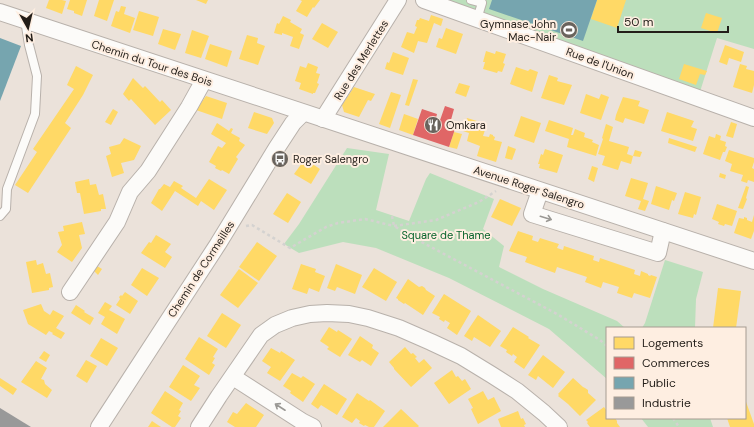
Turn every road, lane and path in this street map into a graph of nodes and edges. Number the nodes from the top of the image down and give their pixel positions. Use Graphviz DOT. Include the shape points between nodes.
graph roads {
  1 [pos="424,0"];
  2 [pos="471,0"];
  3 [pos="394,2"];
  4 [pos="0,12"];
  5 [pos="477,19"];
  6 [pos="25,20"];
  7 [pos="204,80"];
  8 [pos="303,113"];
  9 [pos="754,118"];
  10 [pos="323,119"];
  11 [pos="497,190"];
  12 [pos="540,191"];
  13 [pos="0,216"];
  14 [pos="392,216"];
  15 [pos="245,226"];
  16 [pos="394,226"];
  17 [pos="664,231"];
  18 [pos="754,261"];
  19 [pos="70,292"];
  20 [pos="606,345"];
  21 [pos="233,377"];
  22 [pos="99,427"];
  23 [pos="199,427"];
  24 [pos="313,427"];
  25 [pos="559,427"];
  1 -- 5 [label="street, Rue de l'Union"];
  2 -- 5 [label="lane" via="482,3"];
  3 -- 10 [label="street, Rue des Merlettes"];
  4 -- 6 [label="street, Chemin du Tour des Bois"];
  5 -- 9 [label="street, Rue de l'Union"];
  6 -- 7 [label="street, Chemin du Tour des Bois"];
  6 -- 13 [label="lane" via="37,76 35,114 7,189 6,209"];
  7 -- 8 [label="street, Chemin du Tour des Bois"];
  7 -- 19 [label="street" via="148,171 130,192 117,222"];
  8 -- 10 [label="street, Avenue Roger Salengro"];
  8 -- 22 [label="street, Chemin de Cormeilles" via="276,149 218,244"];
  10 -- 12 [label="street, Avenue Roger Salengro"];
  11 -- 16 [label="path" via="479,202 436,220"];
  12 -- 17 [label="street, Avenue Roger Salengro"];
  12 -- 17 [label="street, one-way" via="532,214 658,253"];
  14 -- 16 [label="path"];
  15 -- 16 [label="path" via="252,225 290,248 338,223 365,219"];
  16 -- 20 [label="path" via="557,314"];
  17 -- 18 [label="street, Avenue Roger Salengro"];
  21 -- 23 [label="street"];
  24 -- 21 [label="street, one-way"];
  21 -- 25 [label="street" via="261,335 275,325 310,314 349,314 399,328 461,356 517,391"];
}
